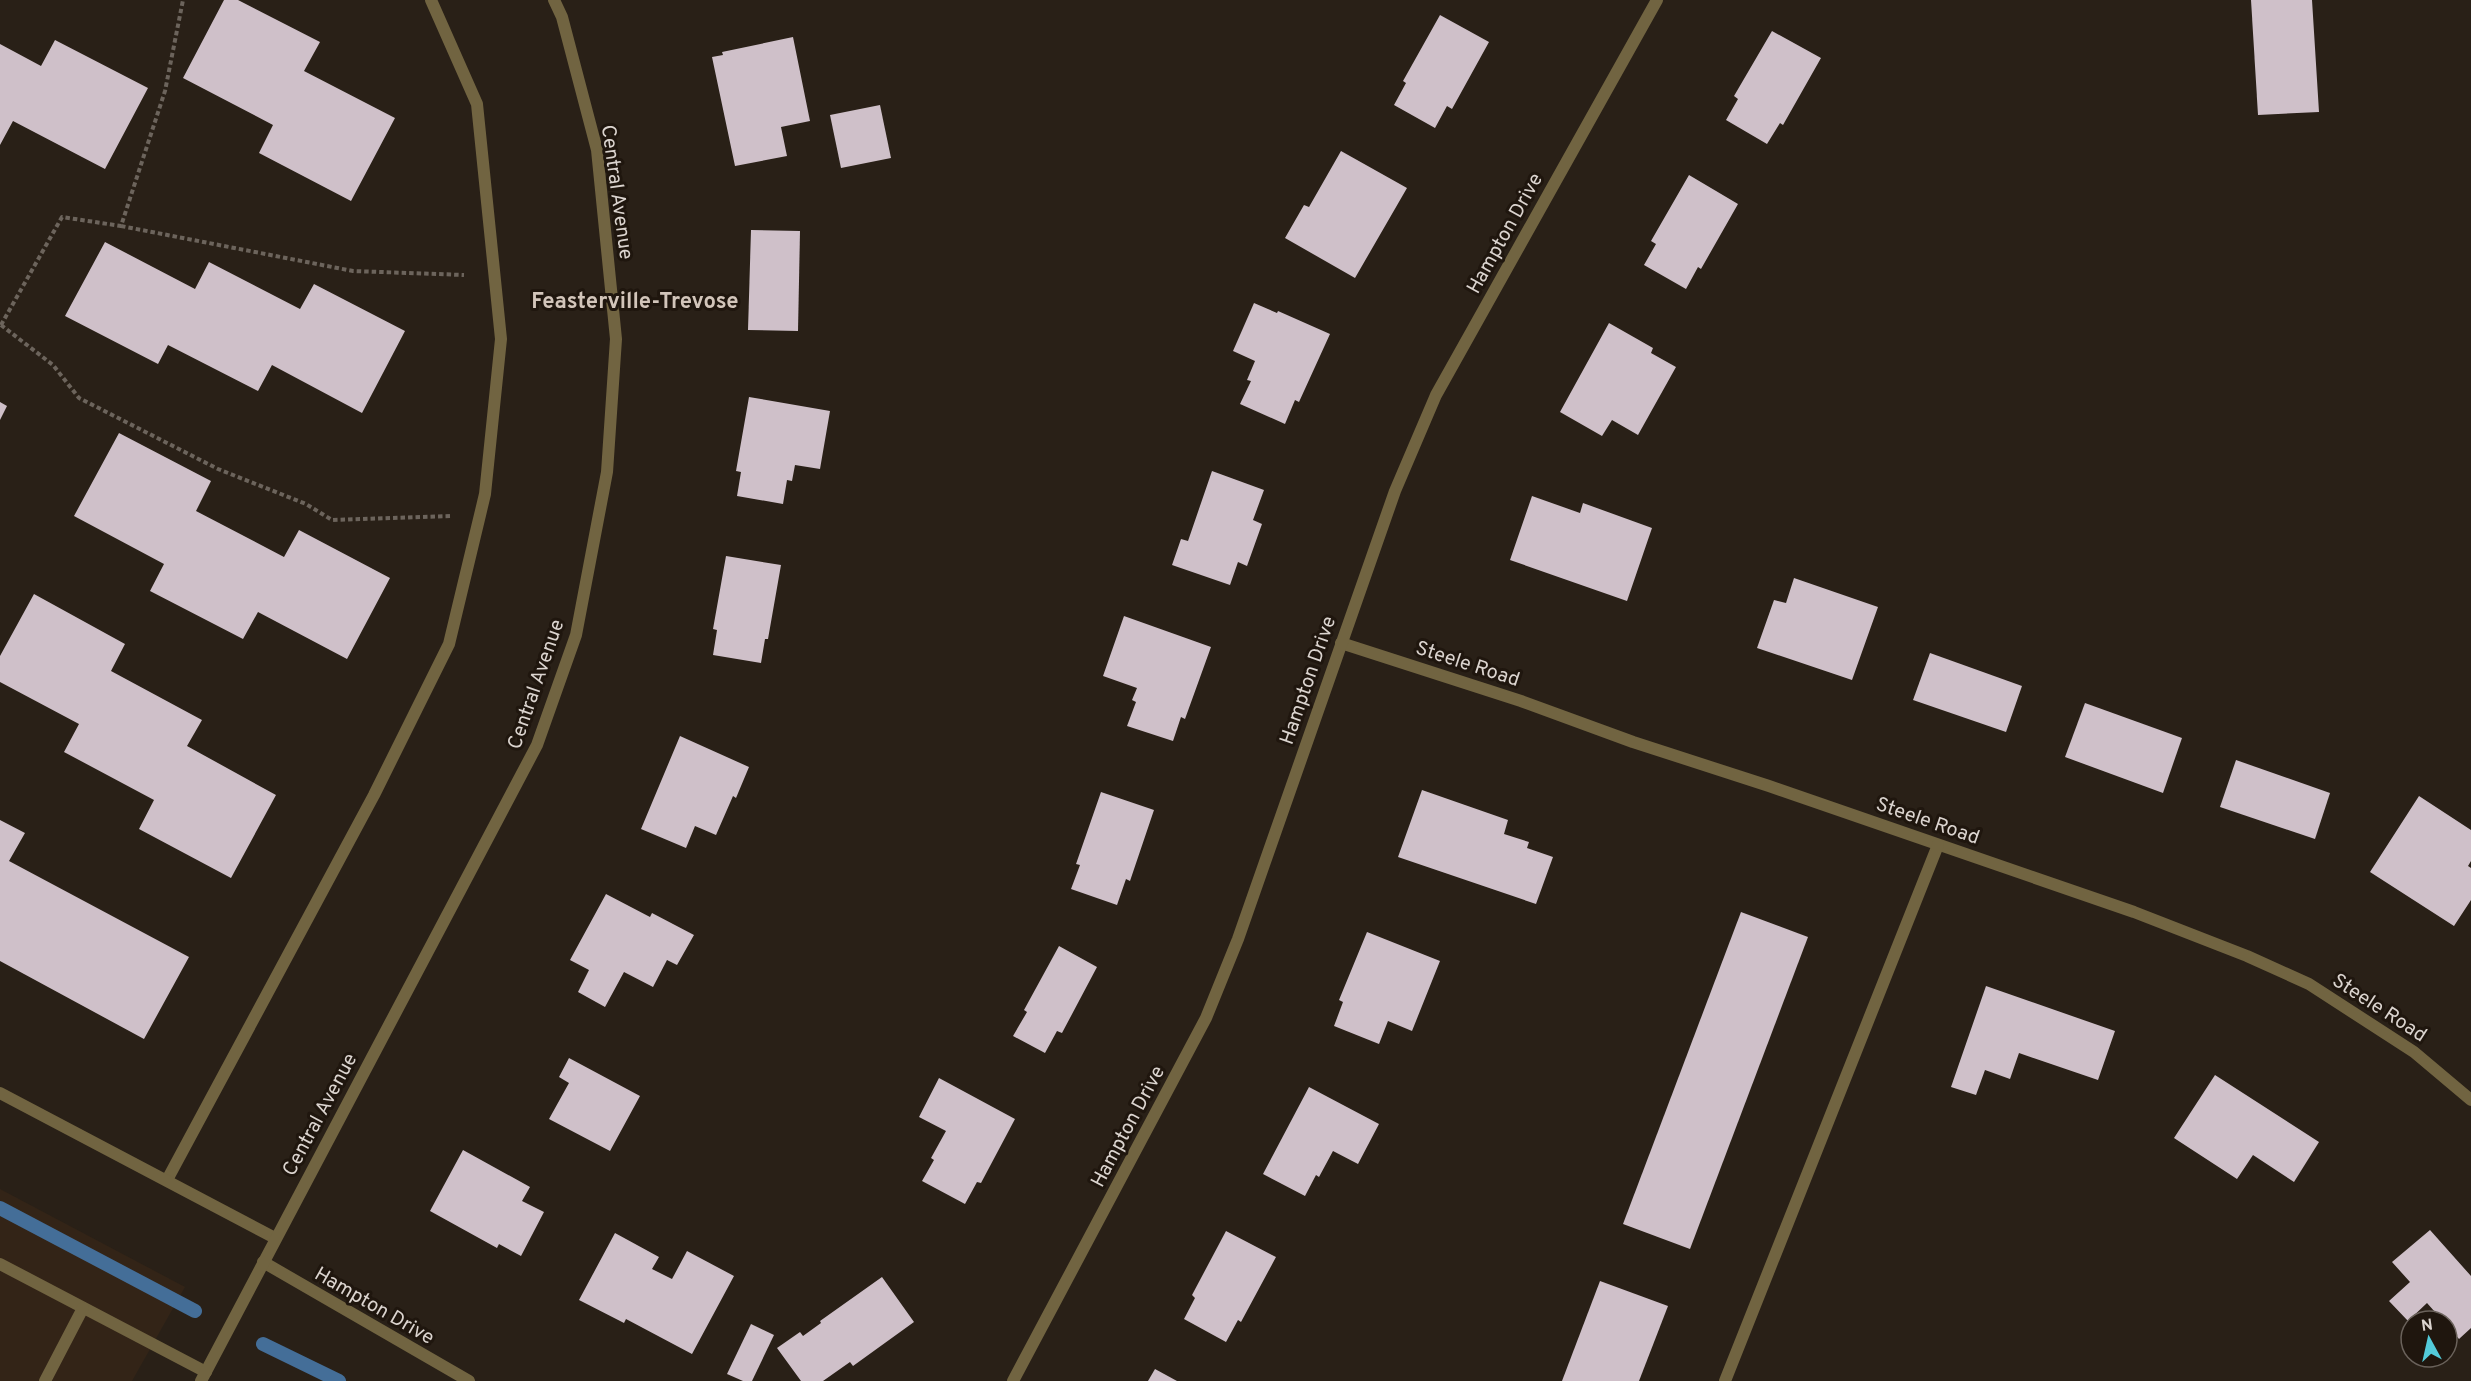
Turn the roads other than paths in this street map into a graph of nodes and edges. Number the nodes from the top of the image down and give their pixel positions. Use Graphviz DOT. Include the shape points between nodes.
graph roads {
  1 [pos="431,0"];
  2 [pos="554,0"];
  3 [pos="1657,0"];
  4 [pos="1341,643"];
  5 [pos="1938,845"];
  6 [pos="0,1093"];
  7 [pos="2471,1100"];
  8 [pos="167,1180"];
  9 [pos="275,1238"];
  10 [pos="262,1262"];
  11 [pos="0,1264"];
  12 [pos="83,1308"];
  13 [pos="203,1376"];
  14 [pos="45,1381"];
  15 [pos="469,1381"];
  16 [pos="1013,1381"];
  17 [pos="1725,1381"];
  1 -- 8 [label="street" via="477,104 501,339 485,494 449,644 374,795"];
  2 -- 9 [label="street, Central Avenue" via="562,17 597,150 616,339 608,472 576,635 537,745"];
  3 -- 4 [label="street, Hampton Drive" via="1436,395 1395,491"];
  4 -- 5 [label="street, Steele Road"];
  4 -- 16 [label="street, Hampton Drive" via="1238,939 1206,1018"];
  5 -- 7 [label="street, Steele Road" via="2134,912 2309,984 2414,1052"];
  5 -- 17 [label="street"];
  6 -- 8 [label="street"];
  8 -- 9 [label="street"];
  9 -- 10 [label="street, Central Avenue"];
  10 -- 13 [label="street, Central Avenue"];
  10 -- 15 [label="street, Hampton Drive"];
  11 -- 12 [label="street"];
  12 -- 13 [label="street"];
  12 -- 14 [label="street"];
}
